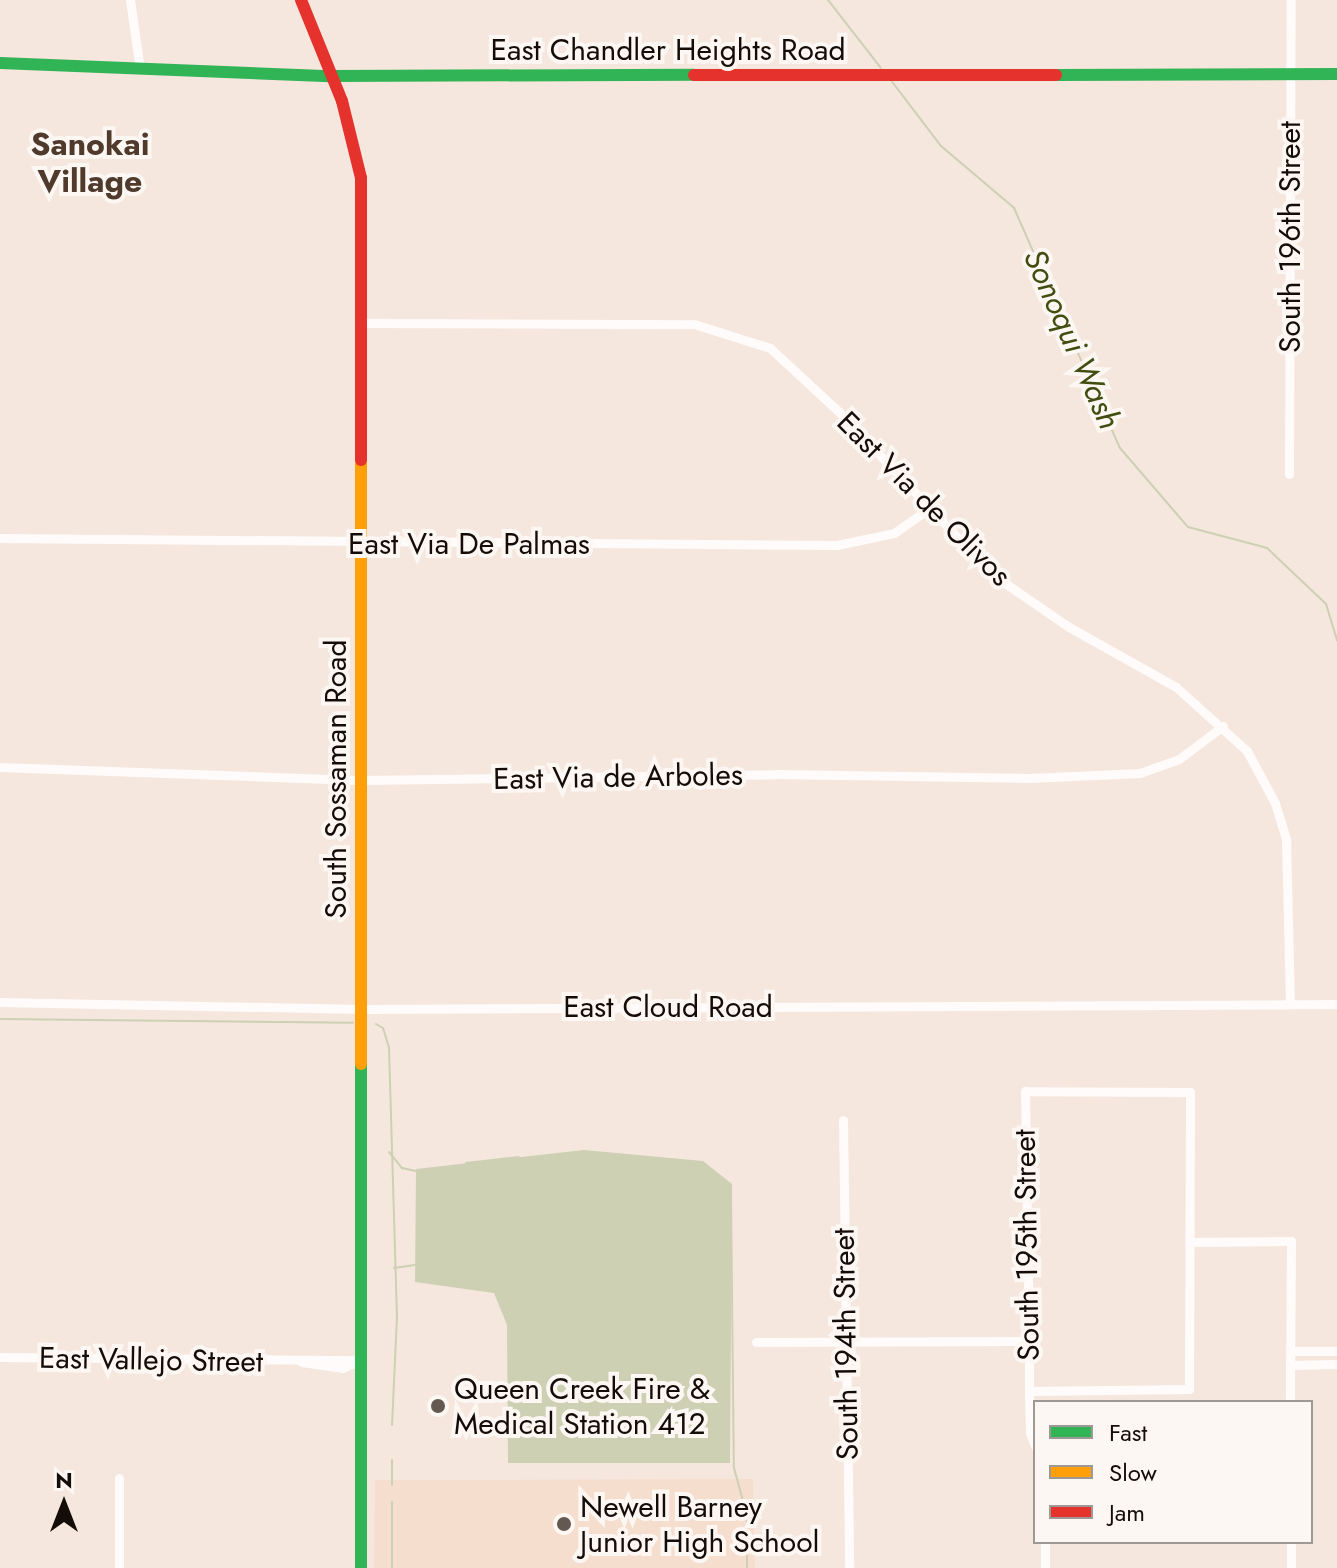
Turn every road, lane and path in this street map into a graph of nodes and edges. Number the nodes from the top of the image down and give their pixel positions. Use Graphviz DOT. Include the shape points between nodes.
graph roads {
  1 [pos="130,0"];
  2 [pos="301,0"];
  3 [pos="1291,0"];
  4 [pos="0,63"];
  5 [pos="140,69"];
  6 [pos="1291,74"];
  7 [pos="1337,74"];
  8 [pos="330,76"];
  9 [pos="363,323"];
  10 [pos="1289,474"];
  11 [pos="930,508"];
  12 [pos="0,538"];
  13 [pos="362,545"];
  14 [pos="1223,726"];
  15 [pos="0,767"];
  16 [pos="362,780"];
  17 [pos="0,1002"];
  18 [pos="1290,1004"];
  19 [pos="1337,1004"];
  20 [pos="362,1009"];
  21 [pos="843,1120"];
  22 [pos="1190,1242"];
  23 [pos="1029,1341"];
  24 [pos="756,1342"];
  25 [pos="845,1342"];
  26 [pos="1290,1351"];
  27 [pos="1337,1351"];
  28 [pos="0,1357"];
  29 [pos="361,1360"];
  30 [pos="1337,1364"];
  31 [pos="1290,1365"];
  32 [pos="1029,1391"];
  33 [pos="1290,1400"];
  34 [pos="1033,1428"];
  35 [pos="119,1478"];
  36 [pos="1045,1544"];
  37 [pos="1291,1544"];
  38 [pos="119,1568"];
  39 [pos="361,1568"];
  40 [pos="849,1568"];
  41 [pos="1045,1568"];
  42 [pos="1291,1568"];
  1 -- 5 [label="street"];
  2 -- 8 [label="main road, South Sossaman Road"];
  3 -- 6 [label="street, South 196th Street"];
  4 -- 5 [label="main road, East Chandler Heights Road"];
  5 -- 8 [label="main road, East Chandler Heights Road"];
  6 -- 7 [label="main road, East Chandler Heights Road"];
  6 -- 8 [label="main road, East Chandler Heights Road"];
  6 -- 10 [label="street, South 196th Street"];
  8 -- 9 [label="main road, South Sossaman Road" via="360,169"];
  9 -- 11 [label="street, East Via de Olivos" via="720,328 770,348"];
  9 -- 13 [label="main road, South Sossaman Road"];
  11 -- 13 [label="street, East Via De Palmas" via="894,533 837,545"];
  11 -- 14 [label="street, East Via de Olivos" via="993,575 1069,627 1176,687"];
  12 -- 13 [label="street, East Via De Palmas"];
  13 -- 16 [label="main road, South Sossaman Road"];
  14 -- 16 [label="street, East Via de Arboles" via="1179,759 1140,773"];
  14 -- 18 [label="street, East Via de Olivos" via="1263,777 1286,840"];
  15 -- 16 [label="street, East Via de Arboles"];
  16 -- 20 [label="main road, South Sossaman Road"];
  17 -- 20 [label="street, East Cloud Road"];
  18 -- 19 [label="street, East Cloud Road"];
  18 -- 20 [label="street, East Cloud Road"];
  20 -- 29 [label="main road, South Sossaman Road"];
  21 -- 25 [label="street, South 194th Street"];
  22 -- 23 [label="street, South 195th Street" via="1190,1092 1025,1091"];
  22 -- 26 [label="street" via="1291,1241"];
  22 -- 32 [label="street" via="1189,1389"];
  23 -- 25 [label="street"];
  23 -- 32 [label="street, South 195th Street"];
  24 -- 25 [label="street"];
  25 -- 40 [label="street, South 194th Street"];
  26 -- 27 [label="street"];
  26 -- 31 [label="street"];
  28 -- 29 [label="street, East Vallejo Street" via="302,1362 342,1368"];
  29 -- 39 [label="main road, South Sossaman Road"];
  30 -- 31 [label="street"];
  31 -- 33 [label="street"];
  32 -- 34 [label="street, South 195th Street"];
  35 -- 38 [label="street"];
  36 -- 41 [label="street"];
  37 -- 42 [label="street"];
}
